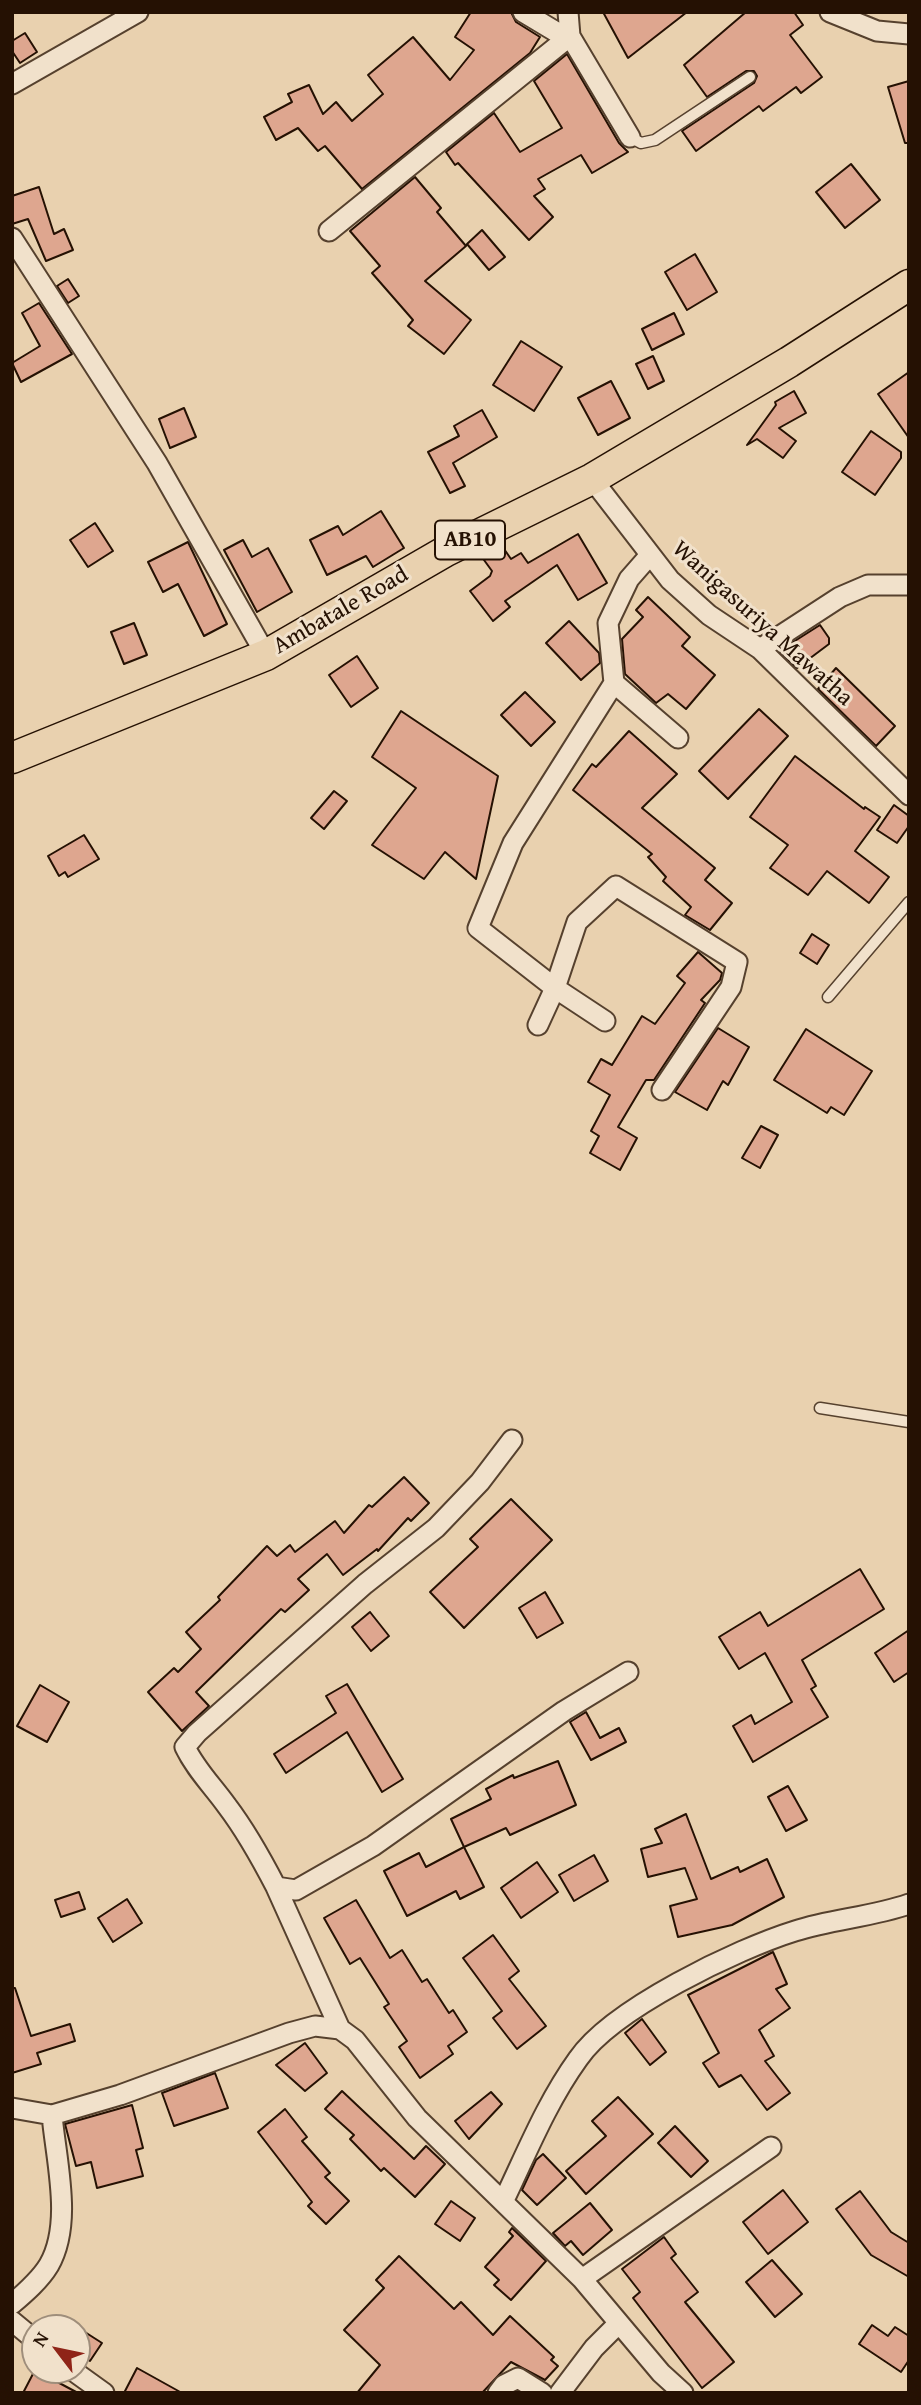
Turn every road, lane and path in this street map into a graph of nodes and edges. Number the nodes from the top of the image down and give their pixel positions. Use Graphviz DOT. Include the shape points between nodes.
graph roads {
  1 [pos="138,12"];
  2 [pos="523,12"];
  3 [pos="568,12"];
  4 [pos="830,12"];
  5 [pos="909,34"];
  6 [pos="570,36"];
  7 [pos="750,77"];
  8 [pos="12,84"];
  9 [pos="630,137"];
  10 [pos="329,231"];
  11 [pos="12,238"];
  12 [pos="909,285"];
  13 [pos="593,479"];
  14 [pos="650,555"];
  15 [pos="909,584"];
  16 [pos="760,649"];
  17 [pos="266,654"];
  18 [pos="614,683"];
  19 [pos="678,738"];
  20 [pos="12,758"];
  21 [pos="909,796"];
  22 [pos="909,902"];
  23 [pos="555,988"];
  24 [pos="828,998"];
  25 [pos="604,1021"];
  26 [pos="538,1025"];
  27 [pos="662,1090"];
  28 [pos="820,1408"];
  29 [pos="909,1422"];
  30 [pos="512,1440"];
  31 [pos="628,1672"];
  32 [pos="276,1887"];
  33 [pos="909,1904"];
  34 [pos="340,2029"];
  35 [pos="12,2108"];
  36 [pos="52,2115"];
  37 [pos="771,2147"];
  38 [pos="505,2200"];
  39 [pos="582,2279"];
  40 [pos="12,2304"];
  41 [pos="619,2323"];
  42 [pos="498,2393"];
  43 [pos="542,2393"];
  44 [pos="560,2393"];
  45 [pos="683,2393"];
  1 -- 8 [label="street"];
  2 -- 6 [label="street"];
  3 -- 6 [label="street"];
  4 -- 5 [label="street" via="877,32"];
  6 -- 9 [label="street"];
  6 -- 10 [label="street"];
  7 -- 9 [label="lane" via="655,140 641,143"];
  11 -- 17 [label="street" via="157,463"];
  12 -- 13 [label="main road, Ambatale Road / AB10"];
  13 -- 14 [label="street, Wanigasuriya Mawatha"];
  13 -- 17 [label="main road, Ambatale Road / AB10" via="446,551"];
  14 -- 16 [label="street, Wanigasuriya Mawatha" via="709,615"];
  14 -- 18 [label="street" via="629,579 608,623"];
  15 -- 16 [label="street" via="868,585 840,597"];
  16 -- 21 [label="street, Wanigasuriya Mawatha"];
  17 -- 20 [label="main road, Ambatale Road / AB10"];
  18 -- 19 [label="street"];
  18 -- 23 [label="street" via="513,843 478,928"];
  22 -- 24 [label="lane"];
  23 -- 25 [label="street"];
  23 -- 26 [label="street"];
  23 -- 27 [label="street" via="577,922 616,886 737,962 731,987"];
  28 -- 29 [label="lane"];
  30 -- 32 [label="street" via="436,1528 365,1584 186,1747 195,1769 255,1845"];
  31 -- 32 [label="street" via="564,1711 373,1846 296,1890"];
  32 -- 34 [label="street"];
  33 -- 38 [label="street" via="792,1932 618,2018 578,2058 551,2102"];
  34 -- 36 [label="street" via="315,2026 289,2033"];
  34 -- 38 [label="street" via="355,2040 443,2145"];
  35 -- 36 [label="street"];
  36 -- 40 [label="street" via="61,2216 56,2249 49,2266"];
  37 -- 39 [label="street"];
  38 -- 39 [label="street"];
  39 -- 41 [label="street"];
  41 -- 44 [label="street" via="593,2348"];
  41 -- 45 [label="street"];
  42 -- 43 [label="street" via="518,2378"];
}
